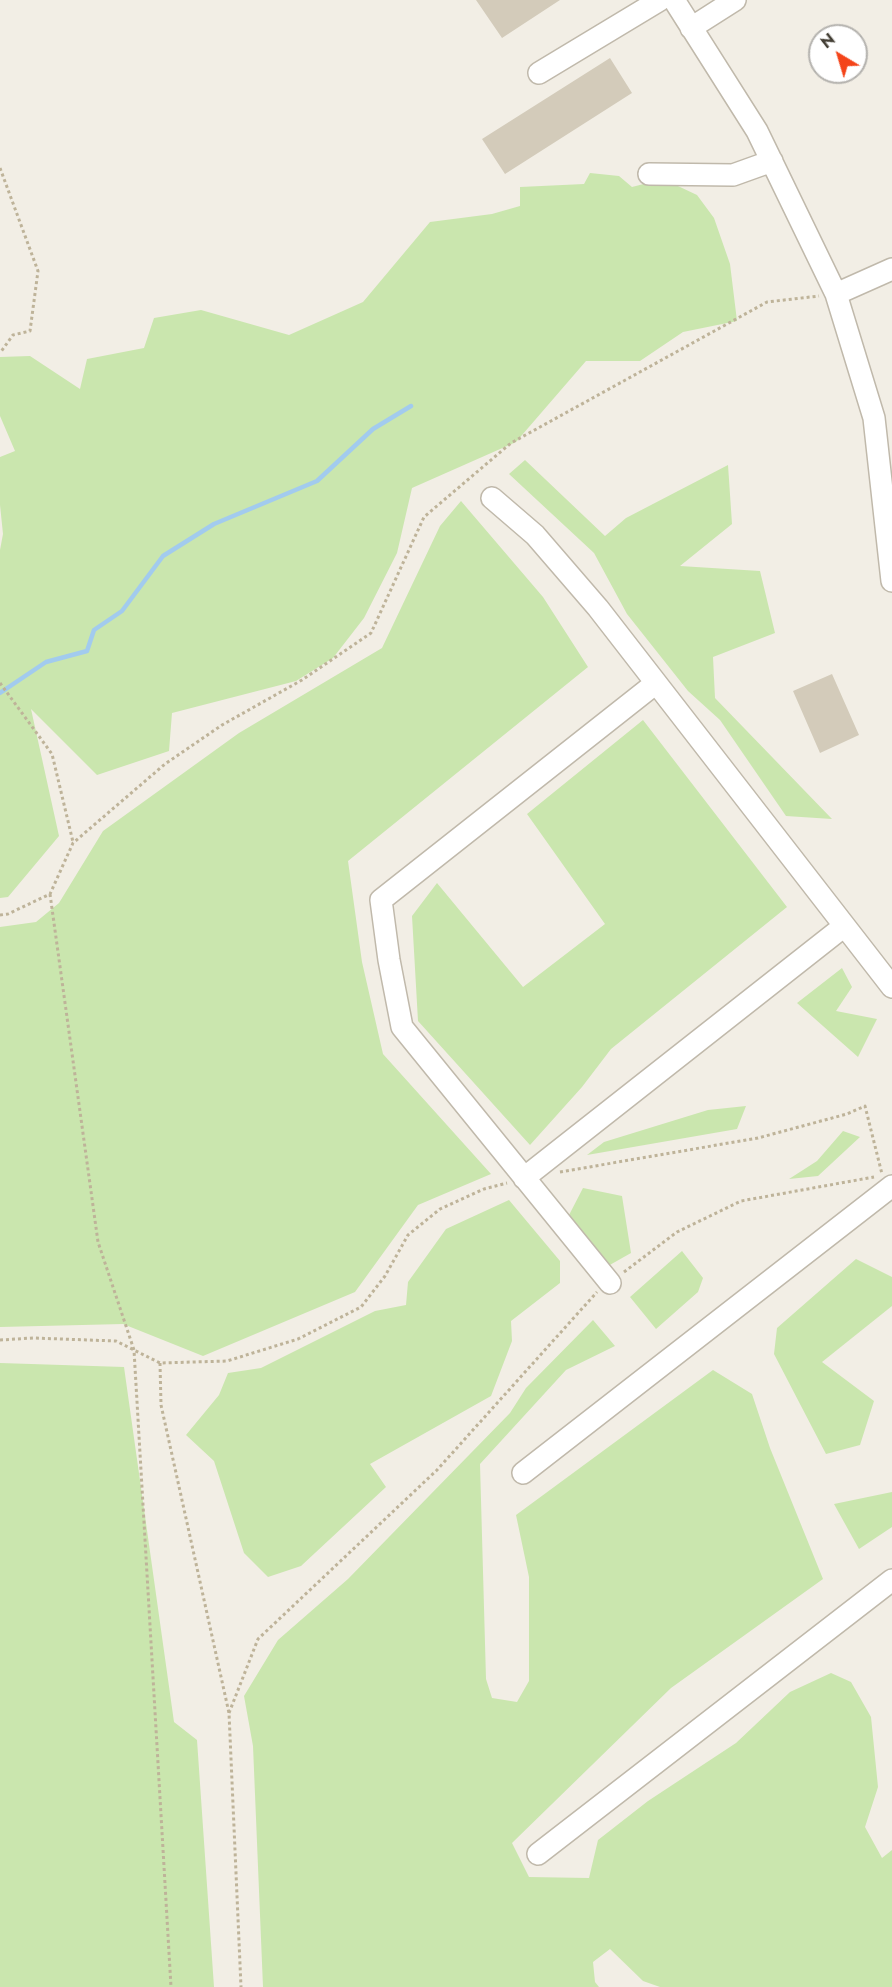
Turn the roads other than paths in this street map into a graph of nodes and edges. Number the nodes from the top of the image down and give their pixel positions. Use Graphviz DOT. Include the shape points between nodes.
graph roads {
  1 [pos="660,0"];
  2 [pos="674,0"];
  3 [pos="735,0"];
  4 [pos="691,28"];
  5 [pos="539,73"];
  6 [pos="772,161"];
  7 [pos="649,174"];
  8 [pos="892,269"];
  9 [pos="836,294"];
  10 [pos="492,498"];
  11 [pos="892,580"];
  12 [pos="656,683"];
  13 [pos="843,927"];
  14 [pos="892,987"];
  15 [pos="524,1178"];
  16 [pos="892,1186"];
  17 [pos="610,1283"];
  18 [pos="523,1473"];
  19 [pos="892,1580"];
  20 [pos="538,1854"];
  1 -- 5 [label="lane"];
  2 -- 4 [label="lane"];
  3 -- 4 [label="lane"];
  4 -- 6 [label="lane"];
  6 -- 7 [label="lane" via="733,175"];
  6 -- 9 [label="lane"];
  8 -- 9 [label="lane"];
  9 -- 11 [label="lane" via="874,418"];
  10 -- 12 [label="lane" via="535,536"];
  12 -- 13 [label="lane"];
  12 -- 15 [label="lane" via="381,900 402,1027"];
  13 -- 14 [label="lane"];
  13 -- 15 [label="lane"];
  15 -- 17 [label="lane"];
  16 -- 18 [label="lane"];
  19 -- 20 [label="lane"];
}
